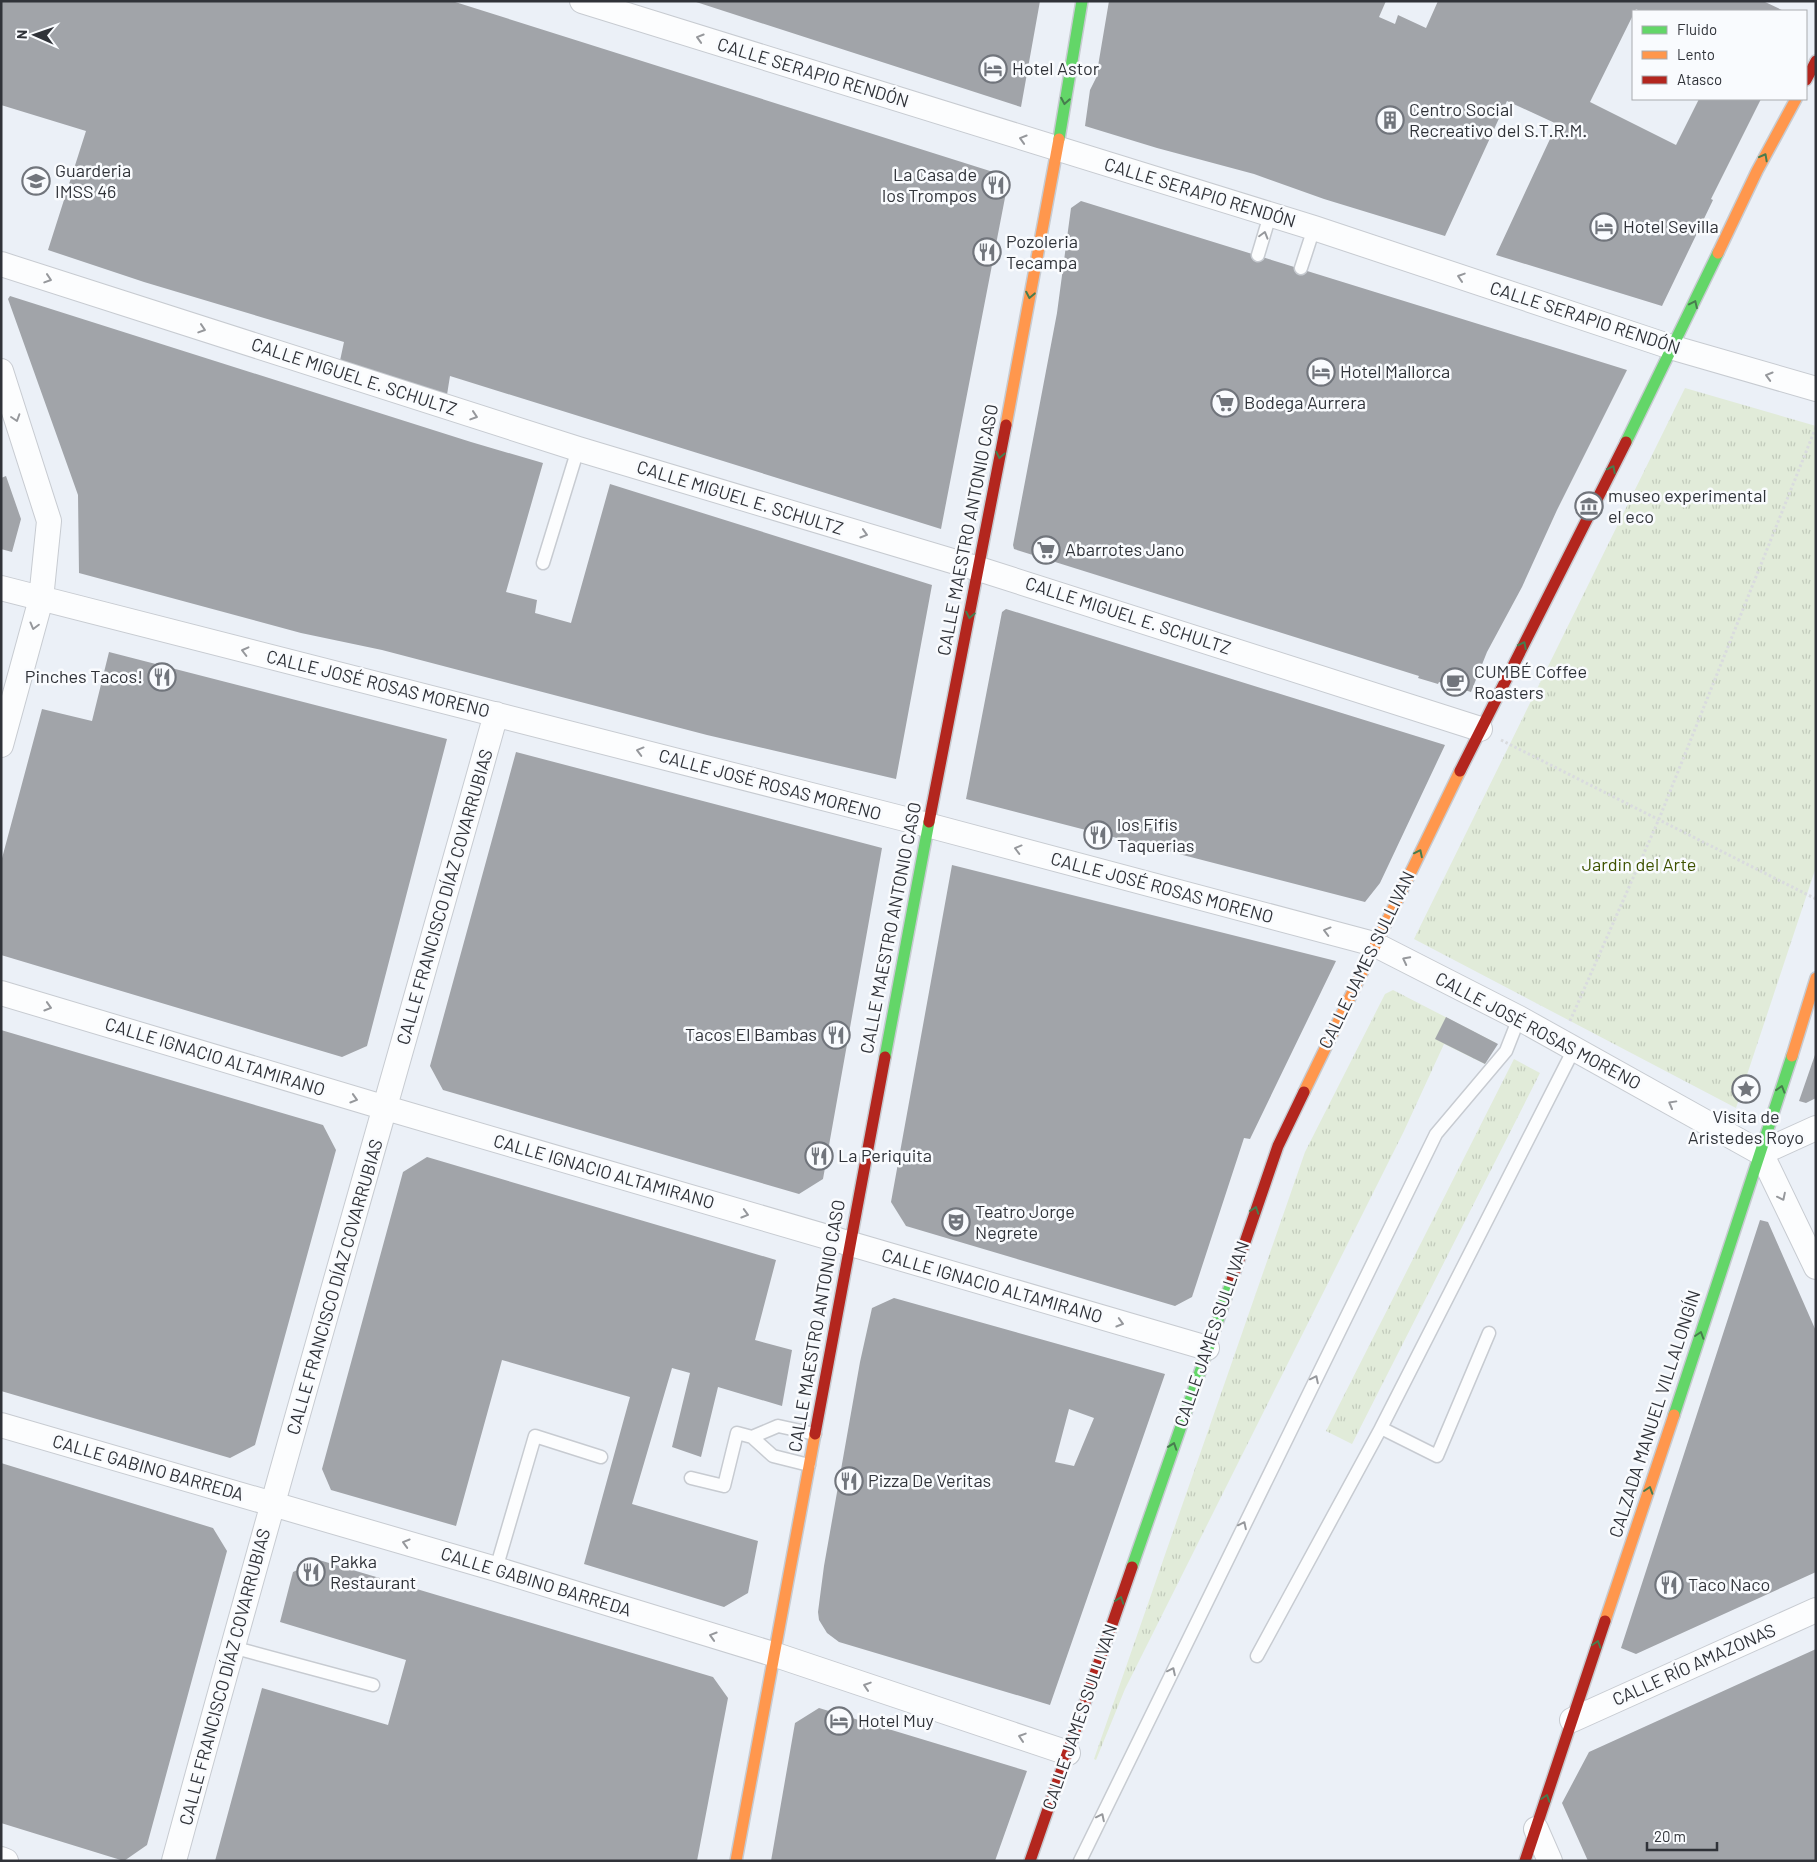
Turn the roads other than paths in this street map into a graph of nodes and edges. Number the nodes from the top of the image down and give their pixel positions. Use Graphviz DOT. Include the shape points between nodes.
graph roads {
  1 [pos="582,1"];
  2 [pos="1082,1"];
  3 [pos="1816,61"];
  4 [pos="1807,78"];
  5 [pos="1795,100"];
  6 [pos="1057,150"];
  7 [pos="1270,215"];
  8 [pos="1314,228"];
  9 [pos="1258,255"];
  10 [pos="1,264"];
  11 [pos="1301,268"];
  12 [pos="1674,348"];
  13 [pos="1,371"];
  14 [pos="1816,390"];
  15 [pos="578,449"];
  16 [pos="543,563"];
  17 [pos="979,569"];
  18 [pos="1,588"];
  19 [pos="41,599"];
  20 [pos="496,714"];
  21 [pos="1480,729"];
  22 [pos="1,745"];
  23 [pos="928,826"];
  24 [pos="1374,944"];
  25 [pos="1816,978"];
  26 [pos="1,993"];
  27 [pos="1519,1018"];
  28 [pos="1567,1045"];
  29 [pos="386,1108"];
  30 [pos="1816,1128"];
  31 [pos="1761,1153"];
  32 [pos="850,1245"];
  33 [pos="1816,1267"];
  34 [pos="1489,1333"];
  35 [pos="1207,1348"];
  36 [pos="1,1424"];
  37 [pos="1381,1428"];
  38 [pos="815,1434"];
  39 [pos="752,1437"];
  40 [pos="601,1457"];
  41 [pos="810,1464"];
  42 [pos="691,1478"];
  43 [pos="272,1504"];
  44 [pos="496,1569"];
  45 [pos="1816,1610"];
  46 [pos="232,1647"];
  47 [pos="776,1655"];
  48 [pos="1257,1656"];
  49 [pos="373,1685"];
  50 [pos="1572,1720"];
  51 [pos="1068,1753"];
  52 [pos="1536,1829"];
  53 [pos="1,1859"];
  54 [pos="6,1861"];
  55 [pos="174,1861"];
  56 [pos="736,1861"];
  57 [pos="1030,1861"];
  58 [pos="1080,1861"];
  59 [pos="1525,1861"];
  60 [pos="1550,1861"];
  6 -- 1 [label="street, CALLE SERAPIO RENDÓN, one-way"];
  2 -- 6 [label="main road, CALLE MAESTRO ANTONIO CASO, one-way"];
  3 -- 4 [label="main road"];
  12 -- 5 [label="main road, CALLE JAMES SULLIVAN, one-way" via="1757,171"];
  6 -- 7 [label="street, CALLE SERAPIO RENDÓN"];
  6 -- 17 [label="main road, CALLE MAESTRO ANTONIO CASO, one-way"];
  7 -- 8 [label="street, CALLE SERAPIO RENDÓN"];
  9 -- 7 [label="lane, one-way"];
  8 -- 11 [label="lane"];
  12 -- 8 [label="street, CALLE SERAPIO RENDÓN, one-way"];
  10 -- 15 [label="street, CALLE MIGUEL E. SCHULTZ, one-way"];
  14 -- 12 [label="street, CALLE SERAPIO RENDÓN, one-way"];
  21 -- 12 [label="main road, CALLE JAMES SULLIVAN, one-way"];
  13 -- 19 [label="street, one-way" via="49,521"];
  15 -- 16 [label="lane"];
  15 -- 17 [label="street, CALLE MIGUEL E. SCHULTZ, one-way"];
  17 -- 21 [label="street, CALLE MIGUEL E. SCHULTZ"];
  17 -- 23 [label="main road, CALLE MAESTRO ANTONIO CASO, one-way"];
  18 -- 19 [label="street, CALLE JOSÉ ROSAS MORENO"];
  20 -- 19 [label="street, CALLE JOSÉ ROSAS MORENO, one-way"];
  19 -- 22 [label="street, one-way"];
  23 -- 20 [label="street, CALLE JOSÉ ROSAS MORENO, one-way"];
  20 -- 29 [label="street, CALLE FRANCISCO DÍAZ COVARRUBIAS"];
  24 -- 21 [label="main road, CALLE JAMES SULLIVAN, one-way"];
  24 -- 23 [label="street, CALLE JOSÉ ROSAS MORENO, one-way"];
  23 -- 32 [label="main road, CALLE MAESTRO ANTONIO CASO"];
  27 -- 24 [label="street, CALLE JOSÉ ROSAS MORENO, one-way"];
  35 -- 24 [label="main road, CALLE JAMES SULLIVAN, one-way" via="1278,1146"];
  31 -- 25 [label="main road, CALZADA MANUEL VILLALONGÍN, one-way"];
  26 -- 29 [label="street, CALLE IGNACIO ALTAMIRANO, one-way"];
  27 -- 28 [label="street, CALLE JOSÉ ROSAS MORENO"];
  58 -- 27 [label="lane, one-way" via="1436,1134 1506,1051"];
  31 -- 28 [label="street, CALLE JOSÉ ROSAS MORENO, one-way"];
  28 -- 37 [label="lane"];
  29 -- 32 [label="street, CALLE IGNACIO ALTAMIRANO, one-way"];
  29 -- 43 [label="street, CALLE FRANCISCO DÍAZ COVARRUBIAS"];
  30 -- 31 [label="street"];
  31 -- 33 [label="street, one-way"];
  50 -- 31 [label="main road, CALZADA MANUEL VILLALONGÍN, one-way"];
  32 -- 35 [label="street, CALLE IGNACIO ALTAMIRANO, one-way"];
  32 -- 38 [label="main road, CALLE MAESTRO ANTONIO CASO"];
  34 -- 37 [label="lane" via="1437,1456"];
  51 -- 35 [label="main road, CALLE JAMES SULLIVAN, one-way"];
  36 -- 43 [label="street, CALLE GABINO BARREDA"];
  37 -- 48 [label="lane"];
  38 -- 39 [label="lane" via="778,1426"];
  38 -- 41 [label="main road, CALLE MAESTRO ANTONIO CASO"];
  39 -- 41 [label="lane" via="773,1456"];
  39 -- 42 [label="lane" via="737,1433 724,1486"];
  40 -- 44 [label="lane" via="535,1436"];
  41 -- 47 [label="main road, CALLE MAESTRO ANTONIO CASO"];
  44 -- 43 [label="street, CALLE GABINO BARREDA, one-way"];
  43 -- 46 [label="street, CALLE FRANCISCO DÍAZ COVARRUBIAS"];
  47 -- 44 [label="street, CALLE GABINO BARREDA, one-way"];
  45 -- 50 [label="street, CALLE RÍO AMAZONAS"];
  46 -- 49 [label="lane"];
  46 -- 55 [label="street, CALLE FRANCISCO DÍAZ COVARRUBIAS"];
  51 -- 47 [label="street, CALLE GABINO BARREDA, one-way"];
  47 -- 56 [label="main road, CALLE MAESTRO ANTONIO CASO"];
  52 -- 50 [label="main road, CALZADA MANUEL VILLALONGÍN, one-way"];
  51 -- 57 [label="main road, CALLE JAMES SULLIVAN"];
  52 -- 59 [label="main road, CALZADA MANUEL VILLALONGÍN"];
  52 -- 60 [label="street"];
  53 -- 54 [label="street"];
}
